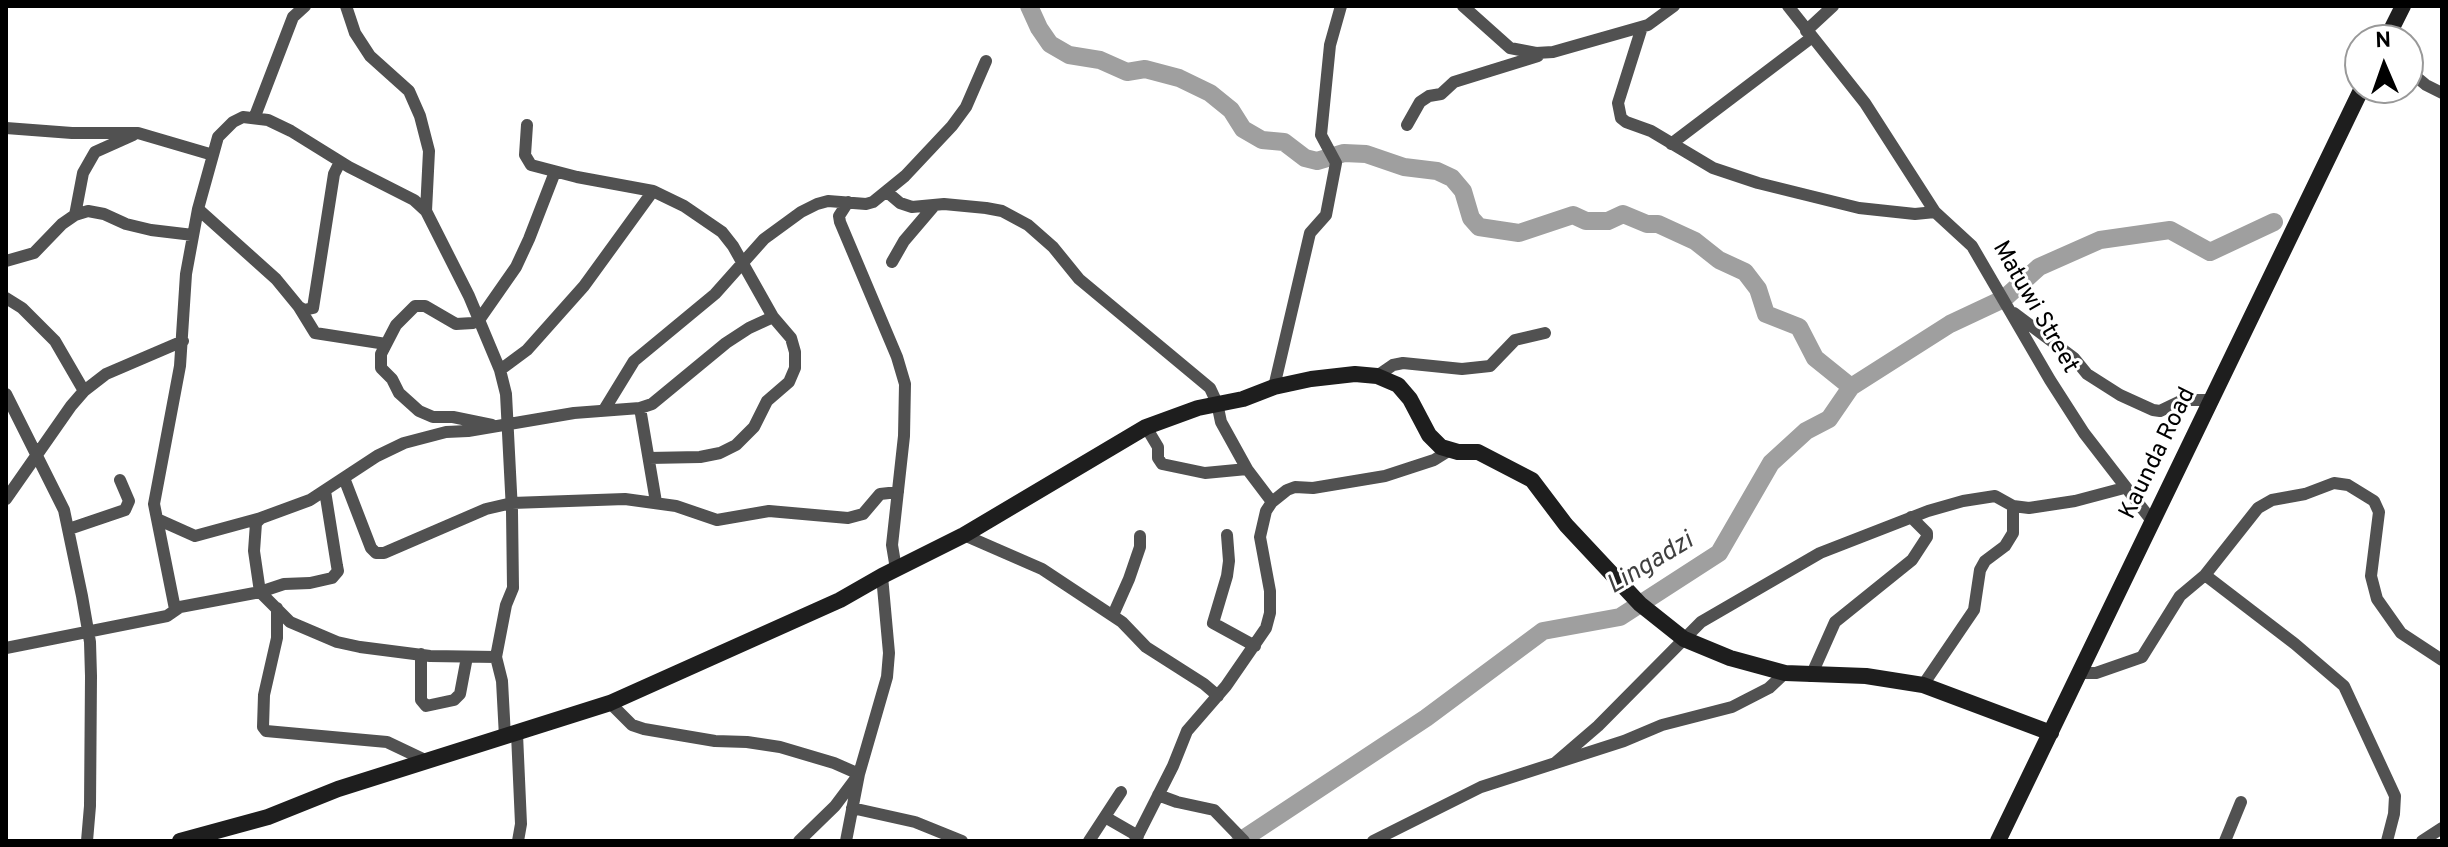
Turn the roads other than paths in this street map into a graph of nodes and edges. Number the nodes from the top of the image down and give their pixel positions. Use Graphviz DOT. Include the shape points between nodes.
graph roads {
  1 [pos="305,6"];
  2 [pos="346,6"];
  3 [pos="1341,6"];
  4 [pos="1463,6"];
  5 [pos="1674,6"];
  6 [pos="1788,6"];
  7 [pos="1833,6"];
  8 [pos="2403,6"];
  9 [pos="2394,24"];
  10 [pos="1642,27"];
  11 [pos="1808,34"];
  12 [pos="1553,52"];
  13 [pos="986,61"];
  14 [pos="2424,83"];
  15 [pos="2442,93"];
  16 [pos="2354,104"];
  17 [pos="255,116"];
  18 [pos="527,125"];
  19 [pos="1407,125"];
  20 [pos="6,128"];
  21 [pos="138,133"];
  22 [pos="1671,144"];
  23 [pos="213,155"];
  24 [pos="340,162"];
  25 [pos="555,172"];
  26 [pos="653,191"];
  27 [pos="887,192"];
  28 [pos="848,202"];
  29 [pos="933,207"];
  30 [pos="198,209"];
  31 [pos="426,211"];
  32 [pos="1935,212"];
  33 [pos="75,215"];
  34 [pos="193,235"];
  35 [pos="6,261"];
  36 [pos="892,262"];
  37 [pos="743,263"];
  38 [pos="6,298"];
  39 [pos="299,307"];
  40 [pos="2011,311"];
  41 [pos="773,317"];
  42 [pos="479,320"];
  43 [pos="1545,333"];
  44 [pos="183,341"];
  45 [pos="386,344"];
  46 [pos="500,370"];
  47 [pos="1377,376"];
  48 [pos="1274,387"];
  49 [pos="84,391"];
  50 [pos="6,394"];
  51 [pos="2213,400"];
  52 [pos="1217,403"];
  53 [pos="640,408"];
  54 [pos="604,410"];
  55 [pos="504,426"];
  56 [pos="1146,427"];
  57 [pos="1450,450"];
  58 [pos="35,455"];
  59 [pos="649,458"];
  60 [pos="1247,469"];
  61 [pos="344,478"];
  62 [pos="120,480"];
  63 [pos="2124,488"];
  64 [pos="325,491"];
  65 [pos="898,492"];
  66 [pos="6,499"];
  67 [pos="656,502"];
  68 [pos="1272,502"];
  69 [pos="512,503"];
  70 [pos="2013,506"];
  71 [pos="1911,517"];
  72 [pos="261,518"];
  73 [pos="157,519"];
  74 [pos="2152,521"];
  75 [pos="69,529"];
  76 [pos="964,535"];
  77 [pos="1227,535"];
  78 [pos="1140,536"];
  79 [pos="889,572"];
  80 [pos="2205,575"];
  81 [pos="260,592"];
  82 [pos="277,608"];
  83 [pos="175,609"];
  84 [pos="1113,615"];
  85 [pos="88,630"];
  86 [pos="1684,639"];
  87 [pos="1255,646"];
  88 [pos="6,648"];
  89 [pos="421,654"];
  90 [pos="467,657"];
  91 [pos="496,657"];
  92 [pos="2442,660"];
  93 [pos="2081,669"];
  94 [pos="1785,673"];
  95 [pos="1811,676"];
  96 [pos="1923,685"];
  97 [pos="1218,696"];
  98 [pos="610,703"];
  99 [pos="2051,733"];
  100 [pos="511,736"];
  101 [pos="427,761"];
  102 [pos="1555,763"];
  103 [pos="859,774"];
  104 [pos="1121,792"];
  105 [pos="1158,795"];
  106 [pos="2241,802"];
  107 [pos="852,808"];
  108 [pos="1105,817"];
  109 [pos="2442,828"];
  110 [pos="1137,838"];
  111 [pos="190,840"];
  112 [pos="955,840"];
  113 [pos="87,841"];
  114 [pos="518,841"];
  115 [pos="799,841"];
  116 [pos="846,841"];
  117 [pos="1089,841"];
  118 [pos="1244,841"];
  119 [pos="1373,841"];
  120 [pos="1998,841"];
  121 [pos="2225,841"];
  122 [pos="2387,841"];
  123 [pos="2422,841"];
  1 -- 17 [label="street" via="293,17"];
  2 -- 31 [label="street" via="370,56 409,91 420,116 429,151"];
  3 -- 48 [label="street" via="1326,73 1321,135 1336,163 1326,215 1310,233"];
  4 -- 12 [label="street" via="1510,48"];
  5 -- 10 [label="street"];
  6 -- 11 [label="street, Matuwi Street"];
  7 -- 11 [label="street"];
  8 -- 9 [label="street"];
  10 -- 12 [label="street"];
  10 -- 22 [label="street" via="1618,111 1626,122"];
  11 -- 22 [label="street"];
  11 -- 32 [label="street, Matuwi Street" via="1865,103"];
  12 -- 19 [label="street" via="1454,82 1420,102"];
  13 -- 27 [label="street" via="952,126"];
  14 -- 15 [label="street"];
  16 -- 51 [label="street, Kaunda Road"];
  17 -- 23 [label="street" via="223,130"];
  17 -- 24 [label="street"];
  18 -- 25 [label="street" via="525,155 531,165"];
  20 -- 21 [label="street"];
  21 -- 23 [label="street"];
  21 -- 33 [label="street" via="95,152 83,173"];
  22 -- 32 [label="street" via="1713,168 1758,183 1859,208"];
  23 -- 30 [label="street"];
  24 -- 31 [label="street"];
  24 -- 39 [label="street" via="313,308"];
  25 -- 26 [label="street"];
  25 -- 42 [label="street" via="516,267"];
  26 -- 37 [label="street" via="722,232"];
  26 -- 46 [label="street" via="584,286 527,350"];
  27 -- 28 [label="street" via="866,204"];
  27 -- 29 [label="street" via="912,207"];
  28 -- 37 [label="street" via="828,201 801,212 764,239"];
  28 -- 65 [label="street" via="840,222 905,384"];
  29 -- 36 [label="street"];
  29 -- 52 [label="street" via="1002,211 1028,225 1079,279 1210,388"];
  30 -- 34 [label="street"];
  30 -- 39 [label="street" via="266,269"];
  31 -- 42 [label="street"];
  32 -- 40 [label="street, Matuwi Street" via="1972,246"];
  33 -- 34 [label="street" via="88,211 151,230"];
  33 -- 35 [label="street" via="34,253"];
  34 -- 44 [label="street"];
  37 -- 41 [label="street"];
  37 -- 54 [label="street" via="715,294 634,361"];
  38 -- 49 [label="street" via="55,341"];
  39 -- 45 [label="street" via="315,333"];
  40 -- 51 [label="street" via="2074,358 2087,374 2153,410 2183,400"];
  40 -- 63 [label="street, Matuwi Street" via="2058,393"];
  41 -- 53 [label="street" via="726,343 668,393"];
  41 -- 59 [label="street" via="791,338 795,368 789,382 767,401 754,427 720,453"];
  42 -- 45 [label="street" via="456,324 425,306 415,306"];
  42 -- 46 [label="street"];
  43 -- 47 [label="street" via="1515,340 1490,366 1451,369 1403,363"];
  44 -- 49 [label="street" via="106,374"];
  44 -- 73 [label="street" via="154,504"];
  45 -- 55 [label="street" via="381,368 419,411"];
  46 -- 55 [label="street" via="506,394"];
  47 -- 48 [label="street" via="1335,376"];
  47 -- 57 [label="street" via="1404,390 1429,435"];
  48 -- 52 [label="street"];
  49 -- 58 [label="street"];
  50 -- 58 [label="street"];
  51 -- 74 [label="street, Kaunda Road"];
  52 -- 56 [label="street"];
  52 -- 60 [label="street" via="1221,422"];
  53 -- 54 [label="street"];
  53 -- 59 [label="street"];
  54 -- 55 [label="street"];
  55 -- 61 [label="street" via="404,443"];
  55 -- 69 [label="street"];
  56 -- 60 [label="street" via="1162,464 1205,473"];
  56 -- 76 [label="street"];
  57 -- 68 [label="street" via="1385,476 1295,487"];
  57 -- 86 [label="street" via="1478,452 1532,480 1640,604"];
  58 -- 66 [label="street"];
  58 -- 75 [label="street"];
  59 -- 67 [label="street"];
  60 -- 68 [label="street"];
  61 -- 64 [label="street"];
  61 -- 69 [label="street" via="376,553"];
  62 -- 75 [label="street" via="129,501 125,510"];
  63 -- 70 [label="street" via="2075,501"];
  63 -- 74 [label="street, Matuwi Street"];
  64 -- 72 [label="street"];
  64 -- 81 [label="street" via="335,576"];
  65 -- 67 [label="street" via="880,494 863,514 848,518 769,511 717,520"];
  65 -- 79 [label="street"];
  67 -- 69 [label="street"];
  68 -- 87 [label="street" via="1260,537 1270,613"];
  69 -- 91 [label="street" via="513,588"];
  70 -- 71 [label="street" via="1988,497"];
  70 -- 96 [label="street" via="2013,533 1985,561 1974,610"];
  71 -- 86 [label="street" via="1820,553 1701,622"];
  71 -- 95 [label="street" via="1927,537 1912,560 1835,622"];
  72 -- 73 [label="street" via="195,536"];
  72 -- 81 [label="street" via="254,530"];
  73 -- 83 [label="street"];
  74 -- 93 [label="street, Kaunda Road"];
  75 -- 85 [label="street"];
  76 -- 79 [label="street"];
  76 -- 84 [label="street" via="1042,569"];
  77 -- 87 [label="street" via="1227,576 1213,623"];
  78 -- 84 [label="street"];
  79 -- 98 [label="street" via="828,606"];
  79 -- 103 [label="street" via="887,677"];
  80 -- 92 [label="street" via="2258,508 2334,483 2348,485 2374,501 2379,512 2371,563 2377,599 2401,633"];
  80 -- 93 [label="street" via="2180,596 2142,657 2096,673"];
  80 -- 122 [label="street" via="2344,686 2395,796"];
  81 -- 82 [label="street"];
  81 -- 83 [label="street"];
  82 -- 89 [label="street" via="290,622 337,642"];
  82 -- 101 [label="street" via="277,638 264,695 266,731 387,742"];
  83 -- 85 [label="street" via="167,616"];
  84 -- 97 [label="street" via="1146,647"];
  85 -- 88 [label="street"];
  85 -- 113 [label="street"];
  86 -- 94 [label="street"];
  86 -- 102 [label="street"];
  87 -- 97 [label="street"];
  89 -- 90 [label="street"];
  89 -- 90 [label="street" via="421,700 426,706 460,694"];
  90 -- 91 [label="street"];
  91 -- 100 [label="street"];
  93 -- 99 [label="street, Kaunda Road"];
  94 -- 95 [label="street"];
  94 -- 102 [label="street" via="1732,707"];
  95 -- 96 [label="street" via="1866,676"];
  96 -- 99 [label="street"];
  97 -- 105 [label="street" via="1187,731"];
  98 -- 100 [label="street"];
  98 -- 103 [label="street" via="632,725 644,729 780,747"];
  99 -- 120 [label="street, Kaunda Road"];
  100 -- 101 [label="street"];
  100 -- 114 [label="street" via="521,824"];
  101 -- 111 [label="street"];
  102 -- 119 [label="street" via="1470,792"];
  103 -- 107 [label="street"];
  103 -- 115 [label="street"];
  104 -- 108 [label="street"];
  105 -- 110 [label="street"];
  105 -- 118 [label="street" via="1214,810"];
  106 -- 121 [label="street"];
  107 -- 112 [label="street" via="915,822"];
  107 -- 116 [label="street"];
  108 -- 110 [label="street"];
  108 -- 117 [label="street"];
  109 -- 123 [label="street"];
}
